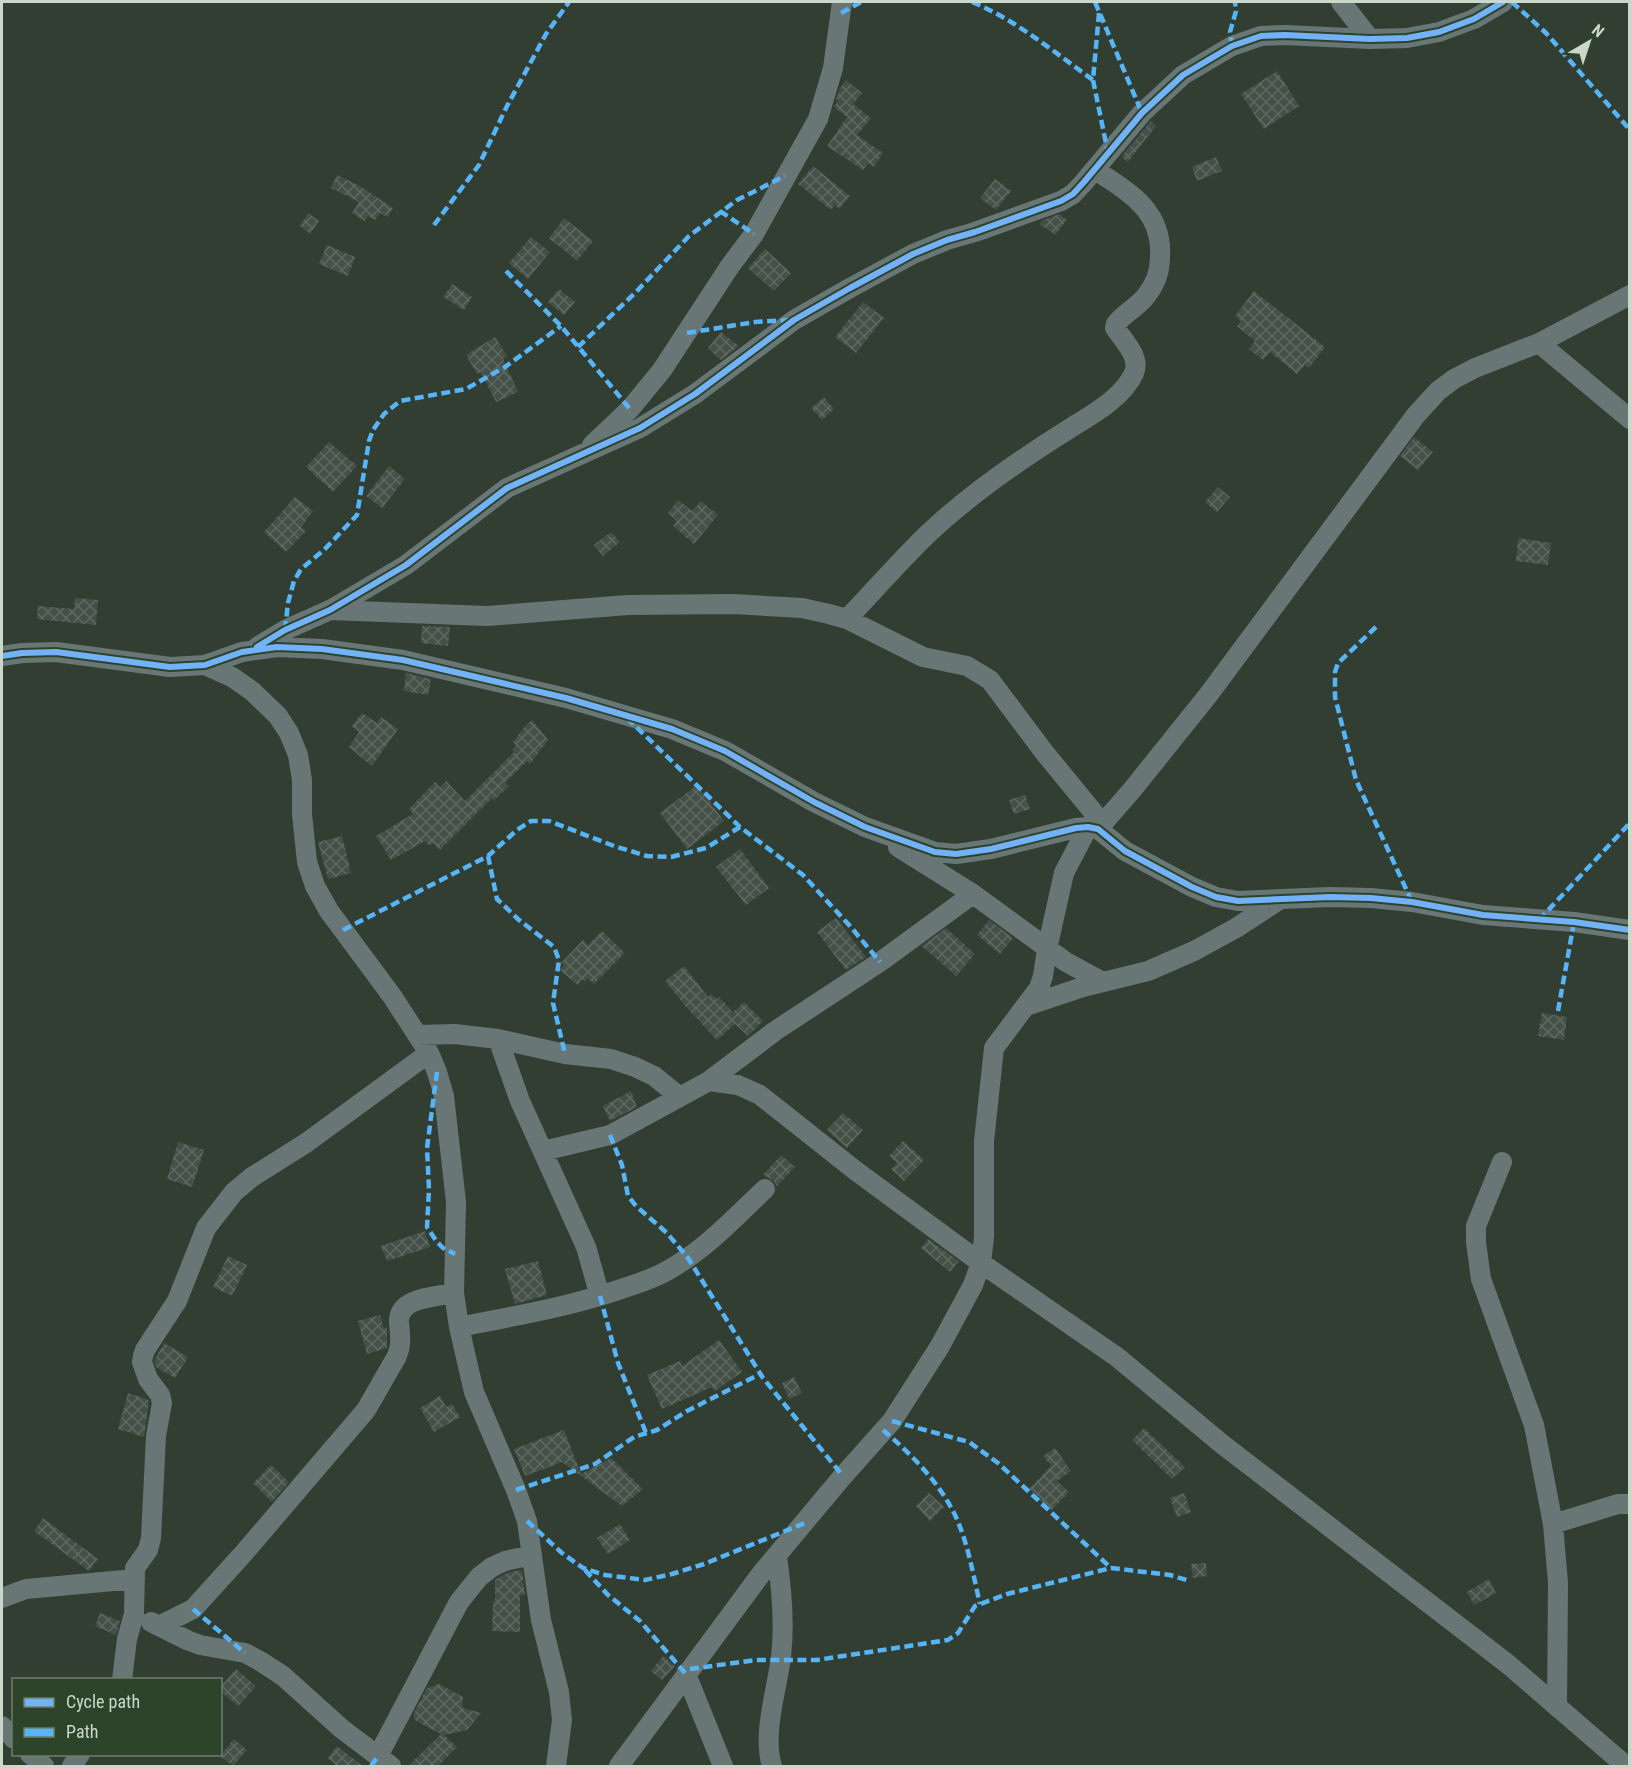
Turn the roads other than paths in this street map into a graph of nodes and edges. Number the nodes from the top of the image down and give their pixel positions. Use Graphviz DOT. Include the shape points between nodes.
graph roads {
  1 [pos="842,2"];
  2 [pos="1341,2"];
  3 [pos="1503,2"];
  4 [pos="1370,39"];
  5 [pos="1095,170"];
  6 [pos="1629,295"];
  7 [pos="1539,343"];
  8 [pos="1629,419"];
  9 [pos="583,454"];
  10 [pos="330,610"];
  11 [pos="847,619"];
  12 [pos="252,650"];
  13 [pos="2,656"];
  14 [pos="205,664"];
  15 [pos="865,826"];
  16 [pos="1096,827"];
  17 [pos="973,894"];
  18 [pos="1280,900"];
  19 [pos="1629,930"];
  20 [pos="1047,949"];
  21 [pos="1103,982"];
  22 [pos="1026,1006"];
  23 [pos="417,1035"];
  24 [pos="498,1039"];
  25 [pos="429,1053"];
  26 [pos="709,1081"];
  27 [pos="680,1097"];
  28 [pos="543,1151"];
  29 [pos="1502,1161"];
  30 [pos="765,1190"];
  31 [pos="981,1263"];
  32 [pos="454,1293"];
  33 [pos="600,1296"];
  34 [pos="459,1327"];
  35 [pos="1629,1504"];
  36 [pos="1552,1524"];
  37 [pos="532,1555"];
  38 [pos="777,1557"];
  39 [pos="135,1579"];
  40 [pos="2,1598"];
  41 [pos="134,1614"];
  42 [pos="159,1626"];
  43 [pos="686,1674"];
  44 [pos="122,1678"];
  45 [pos="1557,1707"];
  46 [pos="31,1756"];
  47 [pos="385,1762"];
  48 [pos="44,1767"];
  49 [pos="556,1767"];
  50 [pos="619,1767"];
  51 [pos="723,1767"];
  52 [pos="772,1767"];
  53 [pos="1626,1767"];
  1 -- 9 [label="street" via="833,68 818,119 754,234 662,370 630,409"];
  2 -- 4 [label="street"];
  3 -- 4 [label="street" via="1440,32"];
  4 -- 5 [label="street" via="1269,35 1232,46 1175,83 1142,113"];
  5 -- 9 [label="street" via="1061,201 946,240 850,288 794,320 695,394 640,428"];
  5 -- 11 [label="street" via="1139,202 1152,217 1161,243 1160,267 1146,297 1115,328 1132,352 1136,368 1133,375 1110,401 964,502"];
  6 -- 7 [label="street"];
  7 -- 8 [label="street"];
  7 -- 16 [label="street" via="1454,379 1416,415 1209,694"];
  9 -- 10 [label="street" via="507,488 406,565"];
  10 -- 11 [label="street" via="488,616 628,605 733,603 802,608"];
  10 -- 12 [label="street"];
  11 -- 16 [label="street" via="923,657 967,666 990,680"];
  12 -- 14 [label="street"];
  12 -- 15 [label="street" via="322,649 403,660 622,714 725,751"];
  13 -- 14 [label="street" via="56,652 170,667"];
  14 -- 23 [label="street" via="252,691 289,733 298,754 307,862 315,886"];
  15 -- 16 [label="street" via="935,852 956,854"];
  15 -- 17 [label="street"];
  16 -- 18 [label="street" via="1125,851 1216,897"];
  16 -- 20 [label="street" via="1064,873"];
  17 -- 20 [label="street"];
  17 -- 26 [label="street"];
  18 -- 19 [label="street" via="1371,898 1483,915"];
  18 -- 21 [label="street" via="1194,951 1148,971"];
  20 -- 21 [label="street"];
  20 -- 22 [label="street" via="1039,988"];
  21 -- 22 [label="street"];
  22 -- 31 [label="street" via="997,1042 993,1054 984,1141"];
  23 -- 24 [label="street"];
  23 -- 25 [label="street"];
  24 -- 27 [label="street" via="610,1059 654,1076"];
  24 -- 28 [label="street"];
  25 -- 32 [label="street" via="444,1096 453,1172"];
  25 -- 39 [label="street" via="306,1143 252,1177 234,1192 206,1228 177,1301 143,1356 148,1379 162,1403 156,1436 151,1538 148,1550 136,1565"];
  26 -- 27 [label="street"];
  26 -- 31 [label="street" via="738,1085 760,1095"];
  27 -- 28 [label="street" via="610,1135"];
  28 -- 33 [label="street" via="586,1247"];
  29 -- 36 [label="street" via="1476,1226 1481,1279 1534,1425"];
  30 -- 33 [label="street" via="679,1264"];
  31 -- 38 [label="street" via="940,1346 892,1421"];
  31 -- 45 [label="street" via="1117,1357"];
  32 -- 34 [label="street"];
  32 -- 42 [label="street" via="404,1308 399,1319 398,1356 366,1410 193,1609"];
  33 -- 34 [label="street"];
  34 -- 37 [label="street" via="474,1392 527,1521"];
  35 -- 36 [label="street"];
  36 -- 45 [label="street" via="1558,1583"];
  37 -- 47 [label="street" via="492,1567 478,1577 459,1602"];
  37 -- 49 [label="street" via="541,1620 559,1692 562,1720"];
  38 -- 43 [label="street"];
  38 -- 52 [label="street" via="784,1622 770,1729"];
  39 -- 40 [label="street" via="26,1589"];
  39 -- 41 [label="street"];
  41 -- 42 [label="street"];
  41 -- 44 [label="street"];
  42 -- 47 [label="street" via="200,1645 245,1653 260,1661"];
  43 -- 50 [label="street"];
  43 -- 51 [label="street"];
  45 -- 53 [label="street"];
  46 -- 48 [label="street"];
}
